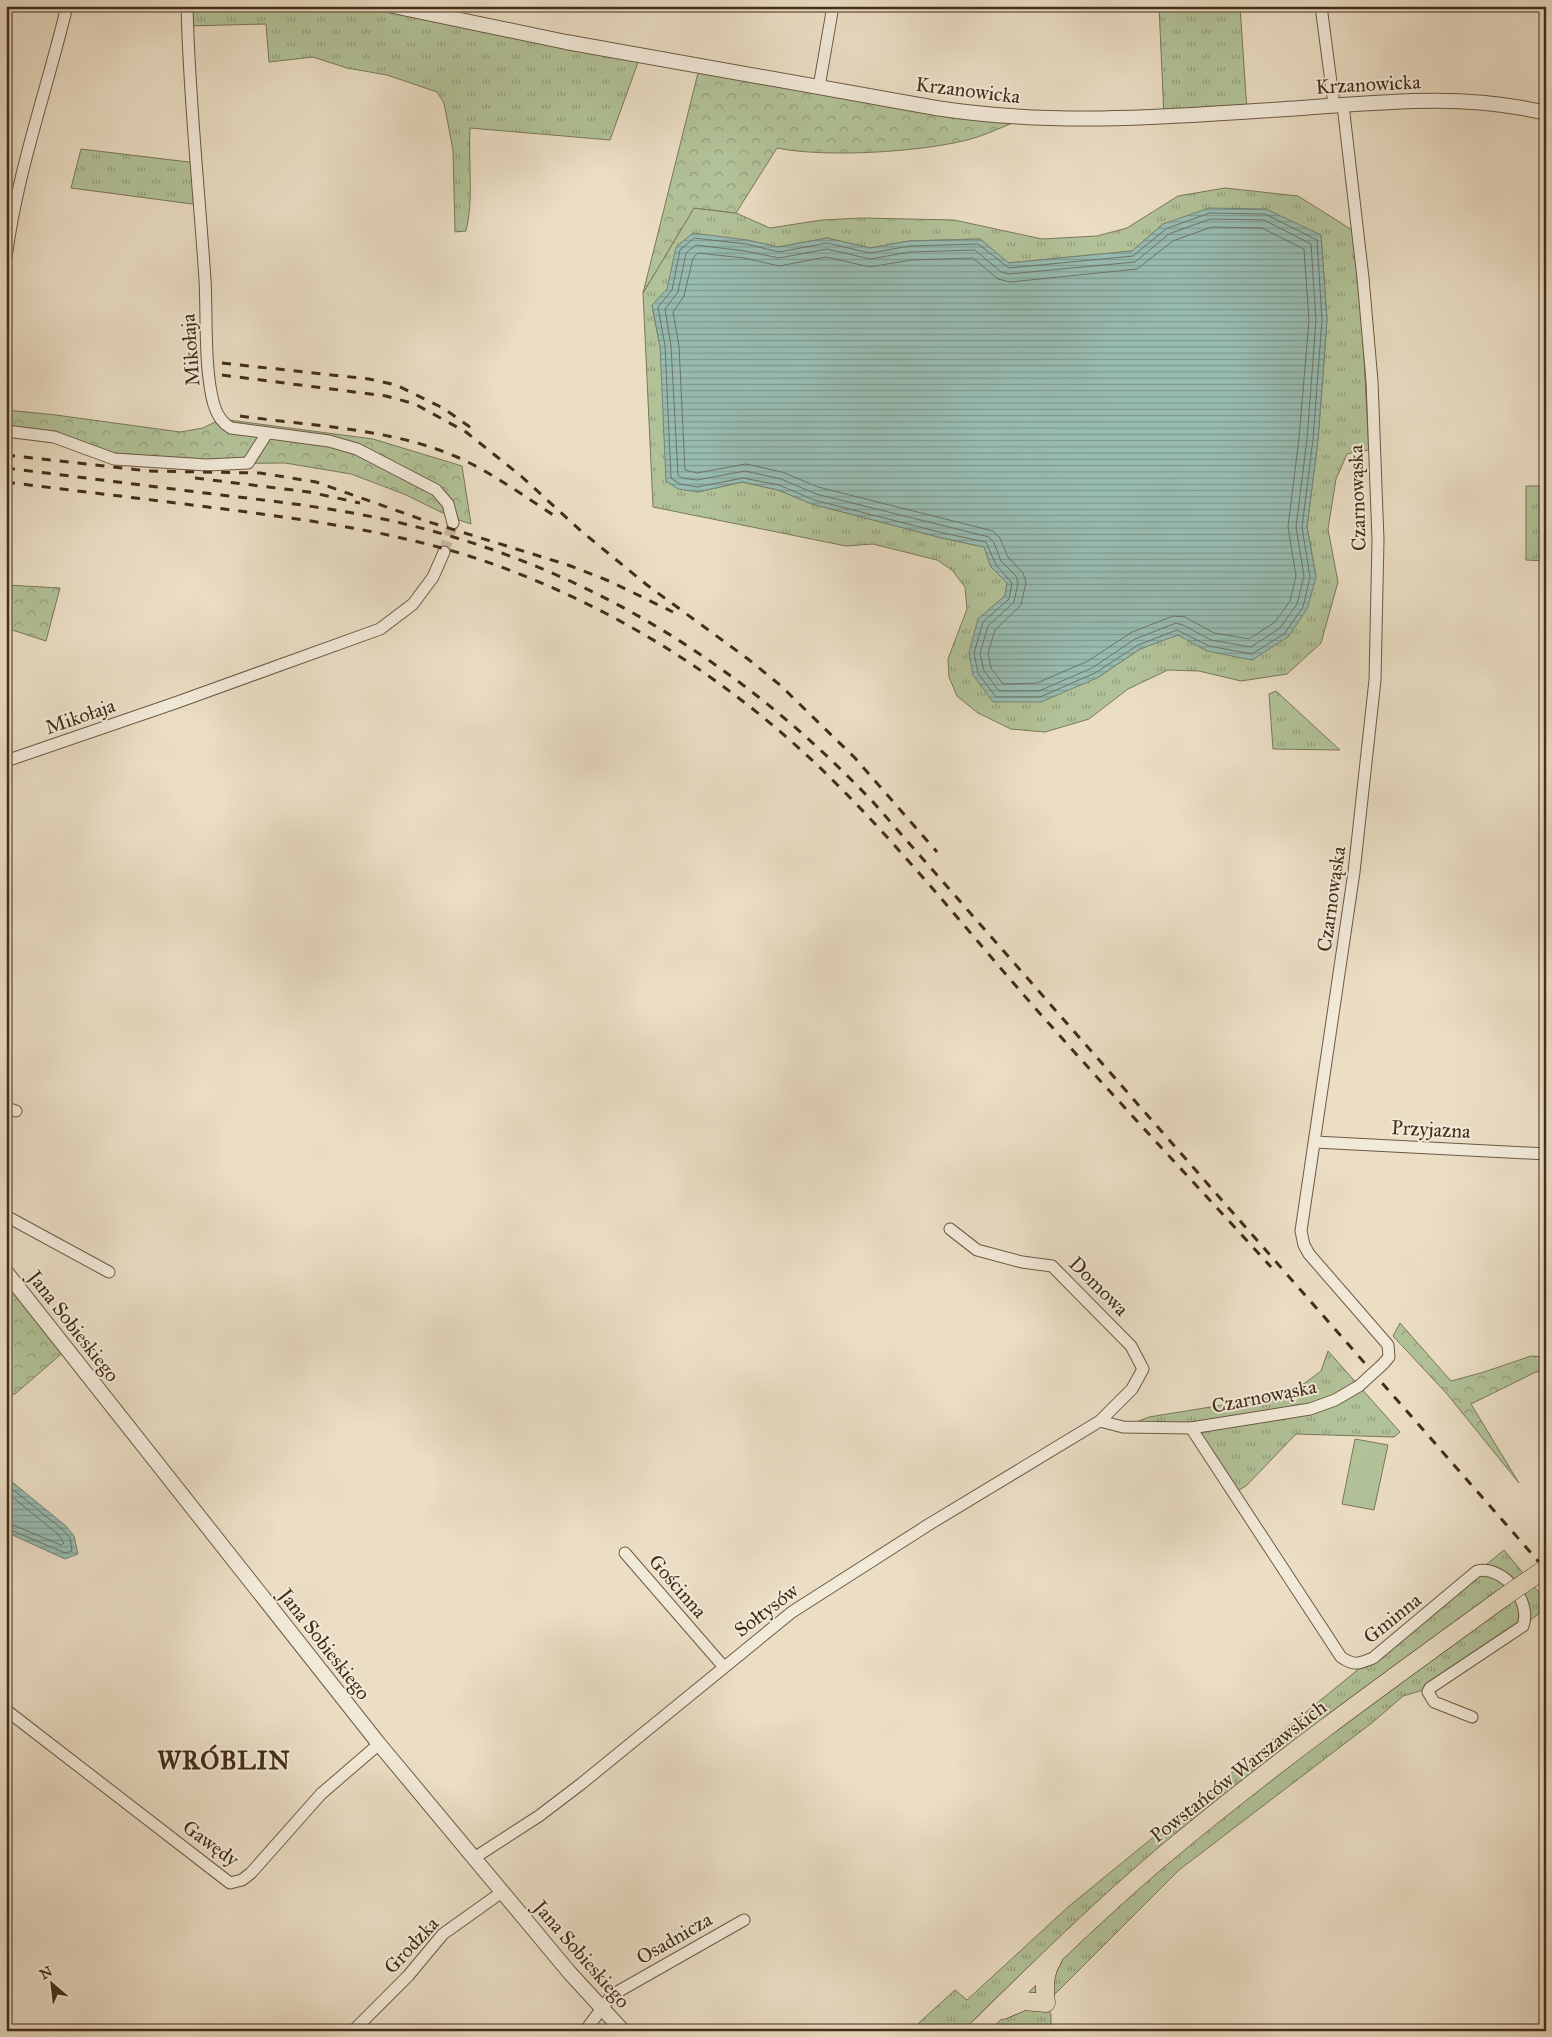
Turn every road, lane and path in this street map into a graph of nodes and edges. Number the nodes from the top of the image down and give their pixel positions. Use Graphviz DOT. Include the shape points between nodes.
graph roads {
  1 [pos="67,6"];
  2 [pos="187,6"];
  3 [pos="393,6"];
  4 [pos="833,6"];
  5 [pos="1320,6"];
  6 [pos="819,87"];
  7 [pos="1338,105"];
  8 [pos="1546,112"];
  9 [pos="8,222"];
  10 [pos="6,258"];
  11 [pos="6,431"];
  12 [pos="267,433"];
  13 [pos="453,523"];
  14 [pos="444,552"];
  15 [pos="6,761"];
  16 [pos="1315,1142"];
  17 [pos="1546,1154"];
  18 [pos="6,1216"];
  19 [pos="950,1229"];
  20 [pos="6,1272"];
  21 [pos="109,1272"];
  22 [pos="1100,1421"];
  23 [pos="1191,1428"];
  24 [pos="625,1553"];
  25 [pos="1546,1568"];
  26 [pos="724,1666"];
  27 [pos="6,1710"];
  28 [pos="1472,1717"];
  29 [pos="379,1744"];
  30 [pos="474,1858"];
  31 [pos="502,1892"];
  32 [pos="744,1920"];
  33 [pos="1056,1954"];
  34 [pos="602,2009"];
  35 [pos="982,2025"];
  36 [pos="353,2031"];
  37 [pos="585,2031"];
  38 [pos="623,2031"];
  1 -- 9 [label="street"];
  2 -- 12 [label="street, Mikołaja" via="190,104 198,176 212,396 225,425"];
  3 -- 6 [label="street, Krzanowicka" via="566,42"];
  4 -- 6 [label="street"];
  5 -- 7 [label="street, Czarnowąska"];
  6 -- 7 [label="street, Krzanowicka" via="964,112 1058,120 1137,119"];
  7 -- 8 [label="street, Krzanowicka" via="1463,100 1502,103"];
  7 -- 16 [label="street, Czarnowąska" via="1372,381 1378,540 1375,680 1354,872"];
  9 -- 10 [label="street"];
  11 -- 12 [label="street" via="54,437 114,459 225,466 248,462"];
  12 -- 13 [label="street, Mikołaja" via="329,441 357,449 436,490 448,504"];
  14 -- 15 [label="street, Mikołaja" via="433,577 413,604 380,629"];
  16 -- 17 [label="street, Przyjazna"];
  16 -- 23 [label="street, Czarnowąska, bridge" via="1301,1231 1304,1245 1388,1345 1389,1357 1359,1386 1310,1409"];
  18 -- 21 [label="street"];
  19 -- 22 [label="street, Domowa" via="977,1250 1052,1266 1131,1346 1143,1369 1132,1388"];
  20 -- 29 [label="street, Jana Sobieskiego"];
  22 -- 23 [label="street, Czarnowąska" via="1123,1427"];
  22 -- 26 [label="street, Sołtysów" via="792,1612"];
  23 -- 28 [label="street, Gminna" via="1341,1658 1349,1663 1356,1665 1373,1658 1477,1571 1490,1570 1504,1578 1524,1603 1526,1619 1523,1626 1428,1692 1430,1699 1441,1706"];
  24 -- 26 [label="street, Gościnna"];
  25 -- 33 [label="main road, Powstańców Warszawskich, bridge" via="1334,1722 1169,1851"];
  26 -- 30 [label="street, Sołtysów" via="582,1784"];
  27 -- 29 [label="street, Gawędy" via="230,1883 251,1873 321,1794"];
  29 -- 30 [label="street, Jana Sobieskiego"];
  30 -- 31 [label="street, Jana Sobieskiego"];
  31 -- 34 [label="street, Jana Sobieskiego"];
  31 -- 36 [label="street, Grodzka" via="443,1934 408,1976"];
  32 -- 34 [label="street, Osadnicza" via="612,1995"];
  33 -- 35 [label="main road, Powstańców Warszawskich"];
  33 -- 35 [label="main road" via="1046,1975 1046,2003 1024,2001"];
  34 -- 37 [label="street, Osadnicza"];
  34 -- 38 [label="street, Jana Sobieskiego"];
}
